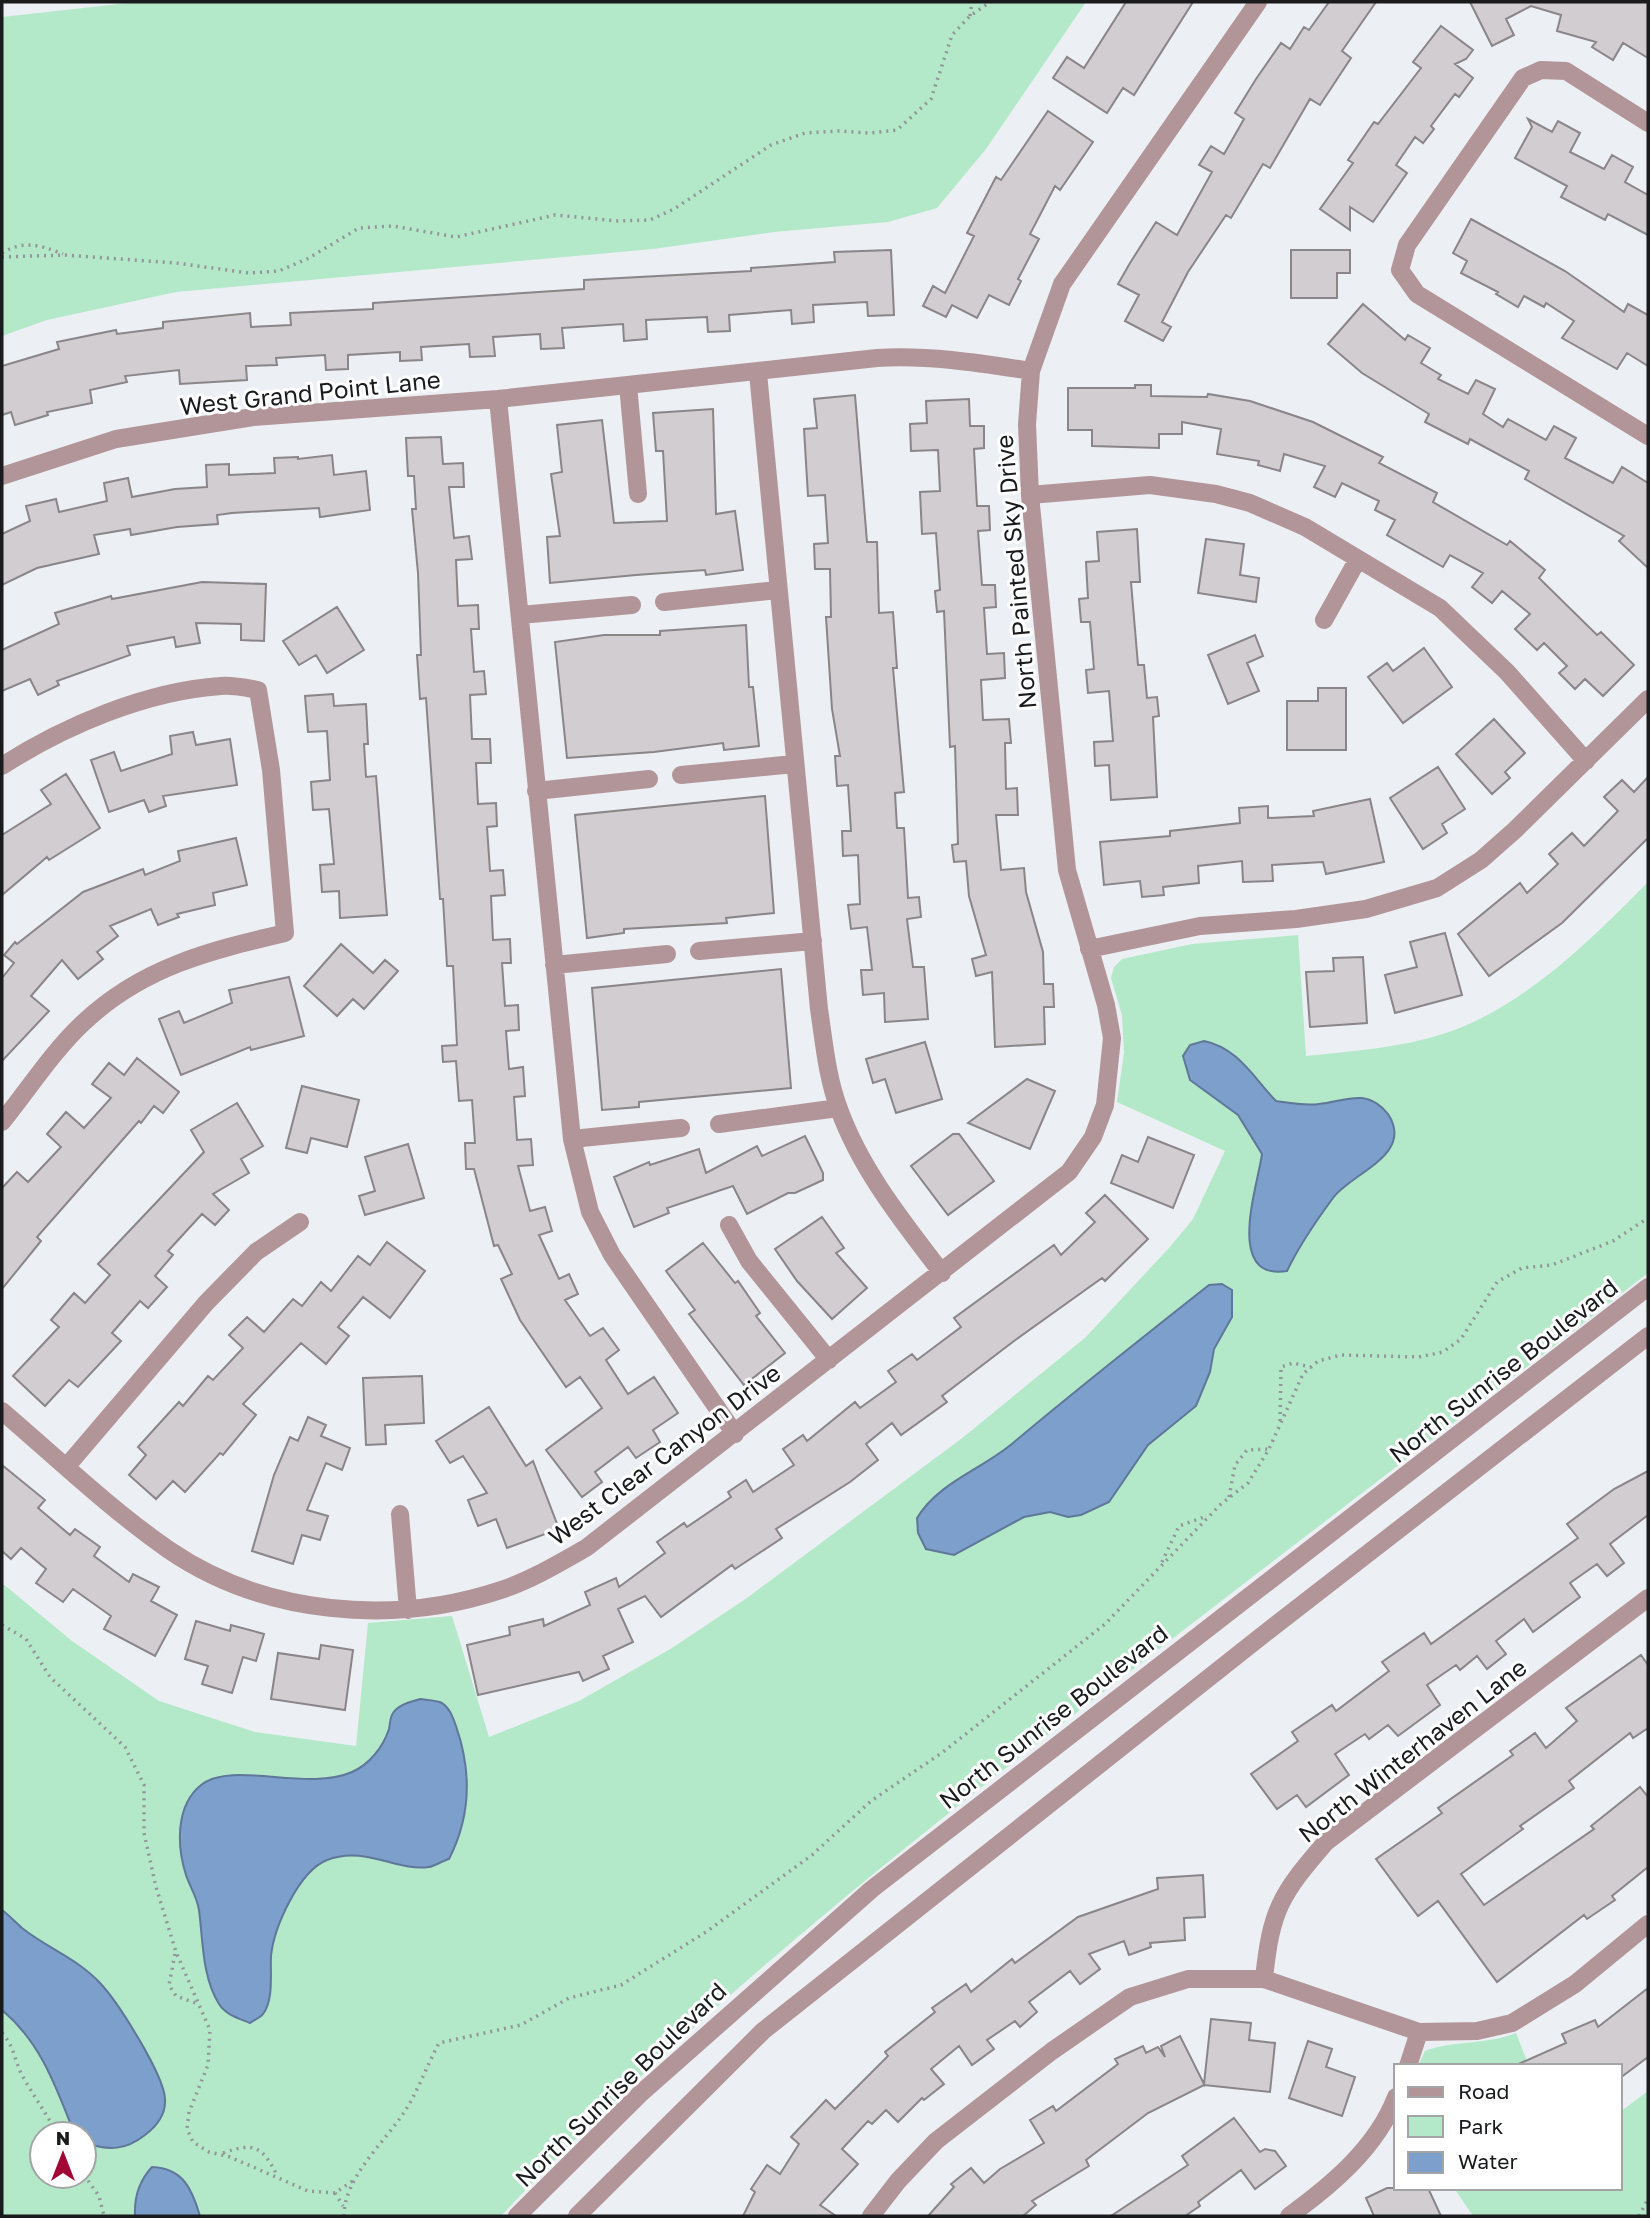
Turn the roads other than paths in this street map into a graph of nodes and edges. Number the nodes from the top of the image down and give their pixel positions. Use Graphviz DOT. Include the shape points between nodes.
graph roads {
  1 [pos="1258,2"];
  2 [pos="1648,123"];
  3 [pos="1031,371"];
  4 [pos="758,373"];
  5 [pos="628,385"];
  6 [pos="498,398"];
  7 [pos="1648,436"];
  8 [pos="2,476"];
  9 [pos="638,494"];
  10 [pos="1030,495"];
  11 [pos="1358,559"];
  12 [pos="777,590"];
  13 [pos="664,602"];
  14 [pos="632,605"];
  15 [pos="520,615"];
  16 [pos="1325,620"];
  17 [pos="1648,699"];
  18 [pos="1586,761"];
  19 [pos="794,764"];
  20 [pos="2,766"];
  21 [pos="681,775"];
  22 [pos="649,779"];
  23 [pos="536,791"];
  24 [pos="813,941"];
  25 [pos="1089,949"];
  26 [pos="699,951"];
  27 [pos="667,954"];
  28 [pos="554,965"];
  29 [pos="838,1108"];
  30 [pos="2,1122"];
  31 [pos="719,1124"];
  32 [pos="681,1128"];
  33 [pos="572,1139"];
  34 [pos="300,1222"];
  35 [pos="729,1225"];
  36 [pos="942,1273"];
  37 [pos="1648,1287"];
  38 [pos="1648,1336"];
  39 [pos="829,1360"];
  40 [pos="2,1411"];
  41 [pos="735,1434"];
  42 [pos="67,1466"];
  43 [pos="400,1514"];
  44 [pos="1648,1598"];
  45 [pos="408,1610"];
  46 [pos="1648,1924"];
  47 [pos="1264,1979"];
  48 [pos="1419,2032"];
  49 [pos="1409,2064"];
  50 [pos="1394,2102"];
  51 [pos="517,2216"];
  52 [pos="578,2216"];
  53 [pos="872,2216"];
  54 [pos="1289,2216"];
  1 -- 3 [label="street, North Painted Sky Drive" via="1062,284"];
  2 -- 7 [label="street" via="1566,71 1541,70 1523,78 1407,245 1400,270 1417,294"];
  3 -- 4 [label="street, West Grand Point Lane" via="913,356"];
  3 -- 10 [label="street, North Painted Sky Drive" via="1027,424"];
  4 -- 5 [label="street, West Grand Point Lane"];
  4 -- 12 [label="street"];
  5 -- 6 [label="street, West Grand Point Lane"];
  5 -- 9 [label="street"];
  6 -- 8 [label="street, West Grand Point Lane" via="190,426 116,439"];
  6 -- 15 [label="street"];
  10 -- 11 [label="street" via="1150,485 1216,494 1305,527"];
  10 -- 25 [label="street, North Painted Sky Drive" via="1068,870"];
  11 -- 16 [label="street"];
  11 -- 18 [label="street" via="1440,608 1507,672"];
  12 -- 13 [label="street"];
  12 -- 19 [label="street"];
  14 -- 15 [label="street"];
  15 -- 23 [label="street"];
  17 -- 18 [label="street"];
  18 -- 25 [label="street" via="1481,860 1437,888 1366,909 1200,926"];
  19 -- 21 [label="street"];
  19 -- 24 [label="street"];
  20 -- 30 [label="street" via="38,743 134,703 222,685 258,690 271,769 285,933 203,952 146,977 83,1023"];
  22 -- 23 [label="street"];
  23 -- 28 [label="street"];
  24 -- 26 [label="street"];
  24 -- 29 [label="street" via="819,1009"];
  25 -- 36 [label="street, West Clear Canyon Drive" via="1112,1038 1105,1104 1093,1137 1069,1172"];
  27 -- 28 [label="street"];
  28 -- 33 [label="street"];
  29 -- 31 [label="street"];
  29 -- 36 [label="street" via="891,1206"];
  32 -- 33 [label="street"];
  33 -- 41 [label="street" via="590,1212 612,1255"];
  34 -- 42 [label="street" via="256,1252 206,1303"];
  35 -- 39 [label="street" via="749,1261"];
  36 -- 39 [label="street, West Clear Canyon Drive"];
  37 -- 51 [label="street, North Sunrise Boulevard" via="872,1889 639,2094"];
  38 -- 52 [label="street" via="763,2031"];
  39 -- 41 [label="street, West Clear Canyon Drive"];
  40 -- 42 [label="street, West Clear Canyon Drive"];
  41 -- 45 [label="street, West Clear Canyon Drive" via="586,1548 536,1577 499,1591"];
  42 -- 45 [label="street, West Clear Canyon Drive" via="170,1551 224,1580 314,1607"];
  43 -- 45 [label="street"];
  44 -- 47 [label="street, North Winterhaven Lane" via="1326,1842 1280,1902 1269,1931"];
  46 -- 48 [label="street" via="1575,1984 1512,2022 1477,2031"];
  47 -- 48 [label="street"];
  47 -- 53 [label="street" via="1188,1979 1130,1997 936,2141"];
  48 -- 49 [label="street"];
  50 -- 54 [label="street" via="1367,2147 1322,2192"];
}
